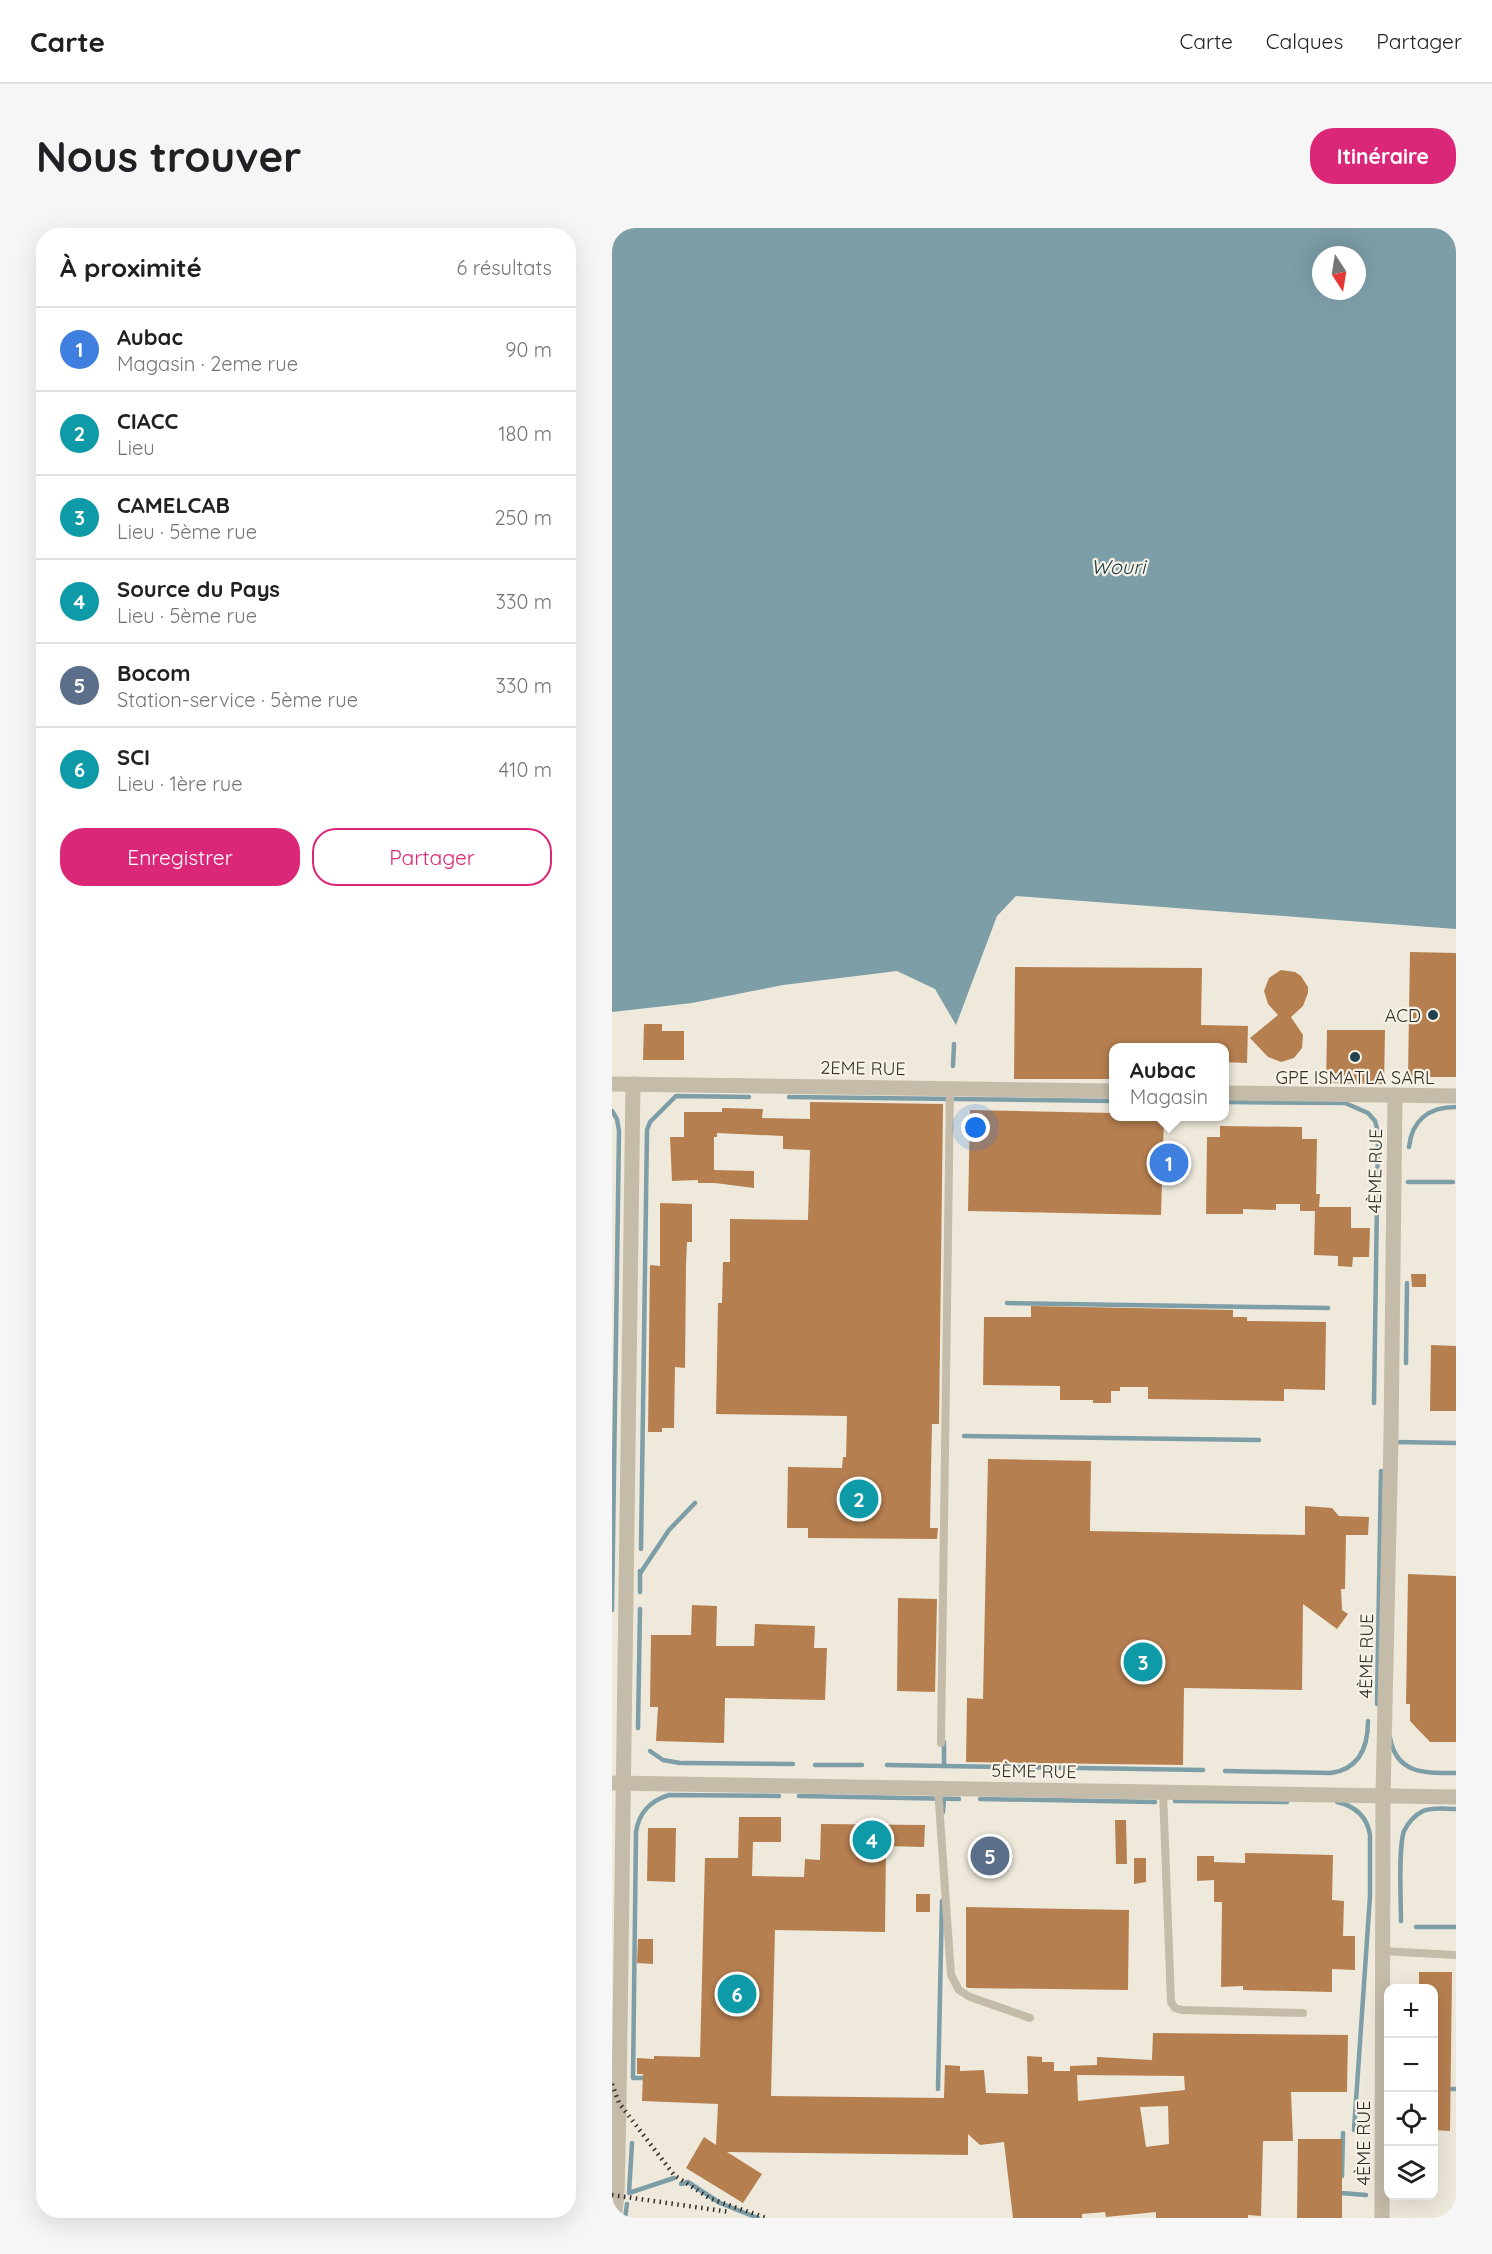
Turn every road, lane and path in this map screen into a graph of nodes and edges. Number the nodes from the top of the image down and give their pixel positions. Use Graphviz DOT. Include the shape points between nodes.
graph roads {
  1 [pos="612,1084"];
  2 [pos="633,1084"];
  3 [pos="950,1089"];
  4 [pos="1109,1091"];
  5 [pos="1229,1093"];
  6 [pos="1395,1095"];
  7 [pos="1456,1096"];
  8 [pos="941,1743"];
  9 [pos="618,1783"];
  10 [pos="938,1789"];
  11 [pos="1163,1792"];
  12 [pos="1383,1796"];
  13 [pos="1456,1797"];
  14 [pos="1382,1951"];
  15 [pos="1456,1954"];
  16 [pos="1304,2013"];
  17 [pos="1030,2018"];
  18 [pos="614,2218"];
  19 [pos="1382,2218"];
  1 -- 2 [label="street, 2EME RUE"];
  2 -- 3 [label="street, 2EME RUE"];
  2 -- 9 [label="street"];
  3 -- 4 [label="street, 2EME RUE"];
  3 -- 8 [label="lane"];
  5 -- 6 [label="street"];
  6 -- 7 [label="street"];
  6 -- 12 [label="street, 4ÈME RUE"];
  9 -- 10 [label="street, 5ÈME RUE"];
  9 -- 18 [label="street" via="619,2126"];
  10 -- 11 [label="street, 5ÈME RUE"];
  10 -- 17 [label="lane" via="951,1976 959,1990 970,1997"];
  11 -- 12 [label="street, 5ÈME RUE"];
  11 -- 16 [label="lane" via="1171,2002 1182,2010"];
  12 -- 13 [label="street, 5ÈME RUE"];
  12 -- 14 [label="street, 4ÈME RUE"];
  14 -- 15 [label="lane"];
  14 -- 19 [label="street, 4ÈME RUE"];
}
